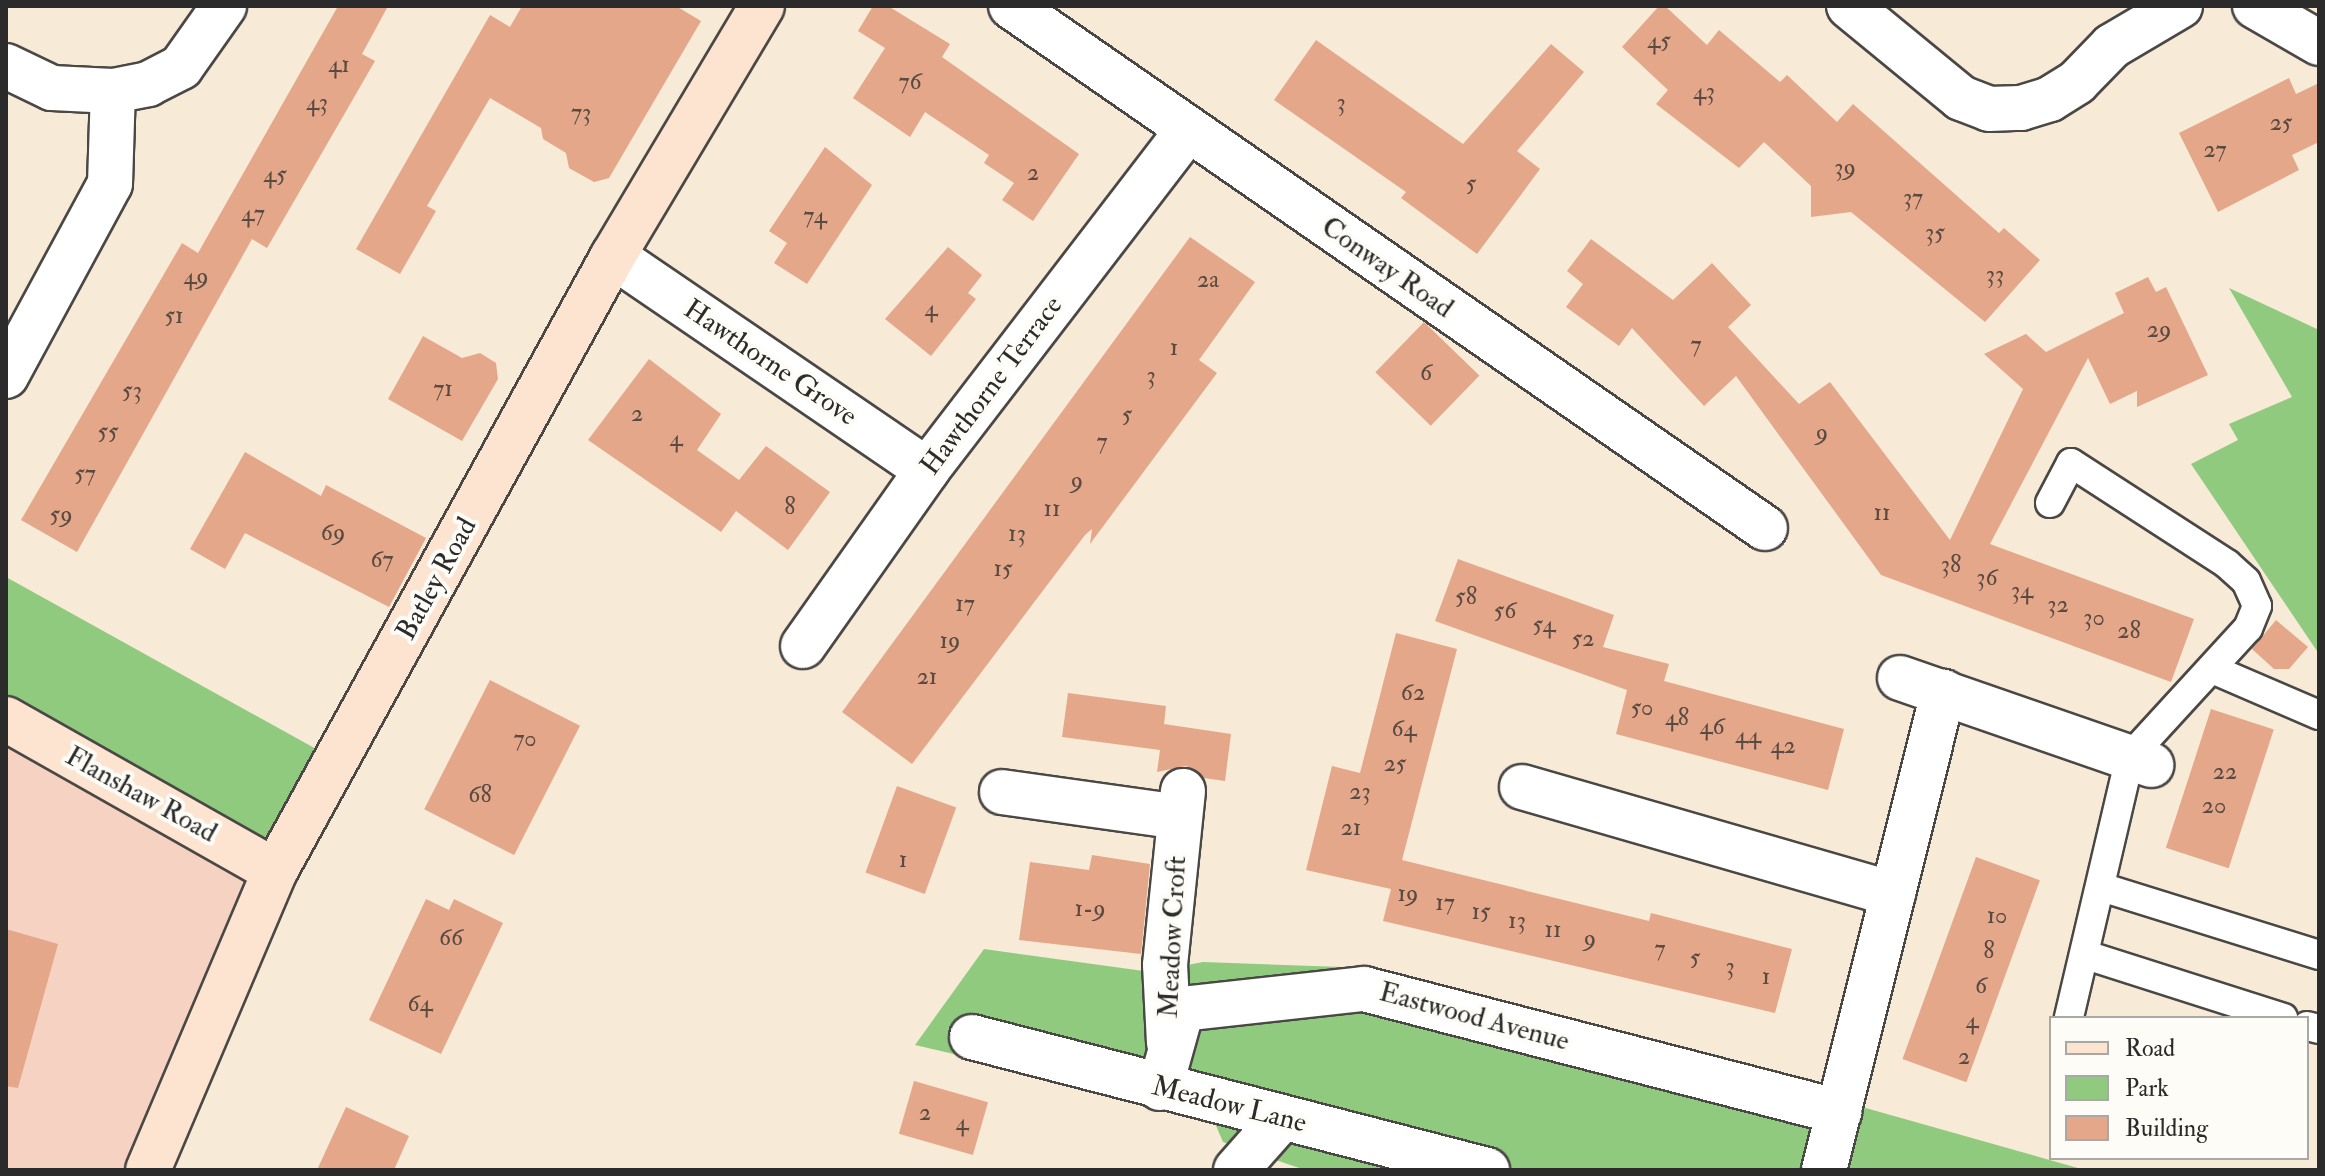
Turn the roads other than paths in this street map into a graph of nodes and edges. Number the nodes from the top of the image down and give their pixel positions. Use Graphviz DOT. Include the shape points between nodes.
graph roads {
  1 [pos="224,6"];
  2 [pos="762,6"];
  3 [pos="1011,6"];
  4 [pos="1849,6"];
  5 [pos="2180,6"];
  6 [pos="2255,6"];
  7 [pos="2319,43"];
  8 [pos="6,66"];
  9 [pos="113,91"];
  10 [pos="1188,130"];
  11 [pos="613,256"];
  12 [pos="6,376"];
  13 [pos="927,470"];
  14 [pos="2050,503"];
  15 [pos="1765,528"];
  16 [pos="803,646"];
  17 [pos="2212,669"];
  18 [pos="1900,678"];
  19 [pos="1943,692"];
  20 [pos="2319,715"];
  21 [pos="6,719"];
  22 [pos="2141,761"];
  23 [pos="1515,784"];
  24 [pos="1002,792"];
  25 [pos="275,871"];
  26 [pos="2101,887"];
  27 [pos="1893,894"];
  28 [pos="2086,955"];
  29 [pos="2319,955"];
  30 [pos="2070,1016"];
  31 [pos="2277,1016"];
  32 [pos="972,1037"];
  33 [pos="1165,1072"];
  34 [pos="1839,1112"];
  35 [pos="1282,1118"];
  36 [pos="148,1170"];
  37 [pos="1236,1170"];
  38 [pos="1487,1170"];
  39 [pos="1824,1170"];
  1 -- 9 [label="street" via="181,67 148,84"];
  2 -- 11 [label="street, Batley Road"];
  3 -- 10 [label="street, Conway Road"];
  4 -- 5 [label="street" via="1961,98 1989,109 2021,108 2050,99 2077,82 2112,46"];
  6 -- 7 [label="street"];
  8 -- 9 [label="street" via="52,88"];
  9 -- 12 [label="street" via="110,184"];
  10 -- 13 [label="street, Hawthorne Terrace"];
  10 -- 15 [label="street, Conway Road"];
  11 -- 13 [label="street, Hawthorne Grove"];
  11 -- 25 [label="street, Batley Road"];
  13 -- 16 [label="street, Hawthorne Terrace"];
  14 -- 17 [label="lane" via="2071,463 2246,581 2257,606 2253,617"];
  17 -- 20 [label="lane"];
  17 -- 22 [label="lane"];
  18 -- 19 [label="street"];
  19 -- 22 [label="street"];
  19 -- 27 [label="street"];
  21 -- 25 [label="street, Flanshaw Road"];
  22 -- 26 [label="lane"];
  23 -- 27 [label="street"];
  24 -- 33 [label="street, Meadow Croft" via="1181,804 1165,965"];
  25 -- 36 [label="street, Batley Road"];
  26 -- 28 [label="lane"];
  26 -- 29 [label="lane"];
  27 -- 34 [label="street"];
  28 -- 30 [label="lane"];
  28 -- 31 [label="lane"];
  32 -- 33 [label="street, Meadow Lane"];
  33 -- 34 [label="street, Eastwood Avenue" via="1182,1009 1364,989"];
  33 -- 35 [label="street, Meadow Lane"];
  34 -- 39 [label="street"];
  35 -- 37 [label="street"];
  35 -- 38 [label="street, Meadow Lane"];
}
